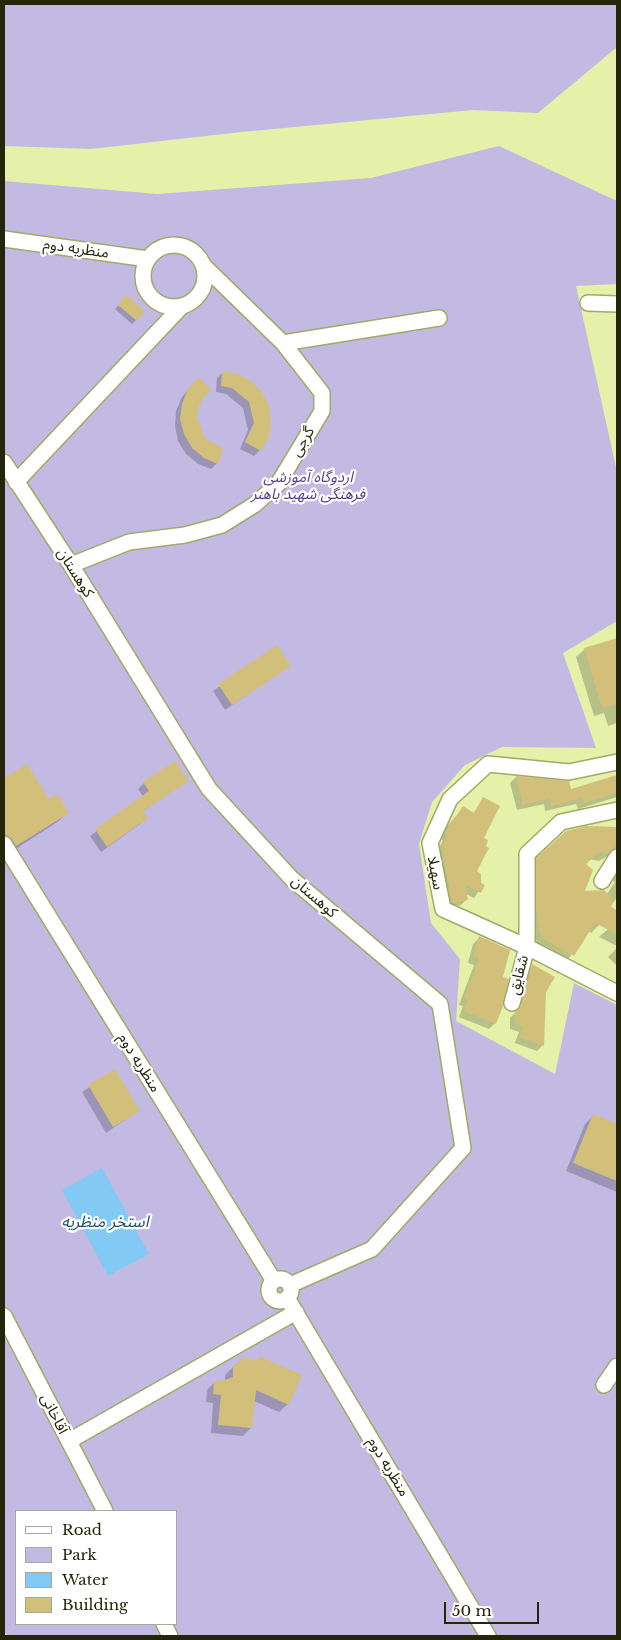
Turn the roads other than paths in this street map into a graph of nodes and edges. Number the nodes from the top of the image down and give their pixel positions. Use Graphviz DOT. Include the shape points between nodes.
graph roads {
  1 [pos="4,239"];
  2 [pos="148,259"];
  3 [pos="205,267"];
  4 [pos="588,303"];
  5 [pos="617,304"];
  6 [pos="181,307"];
  7 [pos="439,318"];
  8 [pos="283,343"];
  9 [pos="4,462"];
  10 [pos="16,482"];
  11 [pos="71,565"];
  12 [pos="617,762"];
  13 [pos="616,811"];
  14 [pos="4,844"];
  15 [pos="617,858"];
  16 [pos="602,882"];
  17 [pos="527,947"];
  18 [pos="617,993"];
  19 [pos="512,1003"];
  20 [pos="288,1291"];
  21 [pos="296,1312"];
  22 [pos="4,1316"];
  23 [pos="617,1366"];
  24 [pos="604,1385"];
  25 [pos="69,1441"];
  26 [pos="104,1510"];
  27 [pos="488,1636"];
  1 -- 2 [label="street, منظریه دوم"];
  2 -- 3 [label="street" via="164,246 174,244 193,250"];
  2 -- 6 [label="street" via="143,280 152,299 171,308"];
  3 -- 6 [label="street" via="204,288 191,303"];
  3 -- 8 [label="street, گرجی"];
  4 -- 5 [label="street"];
  6 -- 10 [label="street"];
  7 -- 8 [label="street"];
  8 -- 11 [label="street, گرجی" via="322,393 322,411 278,484 254,505 222,525 185,535 129,542"];
  9 -- 10 [label="street, کوهستان"];
  10 -- 11 [label="street, کوهستان"];
  11 -- 20 [label="street, کوهستان" via="209,789 292,879 440,1004 463,1148 372,1249"];
  12 -- 17 [label="street, سهیلا" via="569,772 488,764 450,799 430,843 442,909"];
  13 -- 17 [label="street, شقایق" via="561,822 527,854"];
  14 -- 20 [label="street, منظریه دوم" via="274,1281 287,1281"];
  15 -- 16 [label="street"];
  17 -- 18 [label="street, سهیلا"];
  17 -- 19 [label="street, شقایق"];
  20 -- 21 [label="street, منظریه دوم"];
  21 -- 25 [label="street"];
  21 -- 27 [label="street, منظریه دوم"];
  22 -- 25 [label="street, آقاخانی"];
  23 -- 24 [label="street"];
  25 -- 26 [label="street, آقاخانی"];
}
